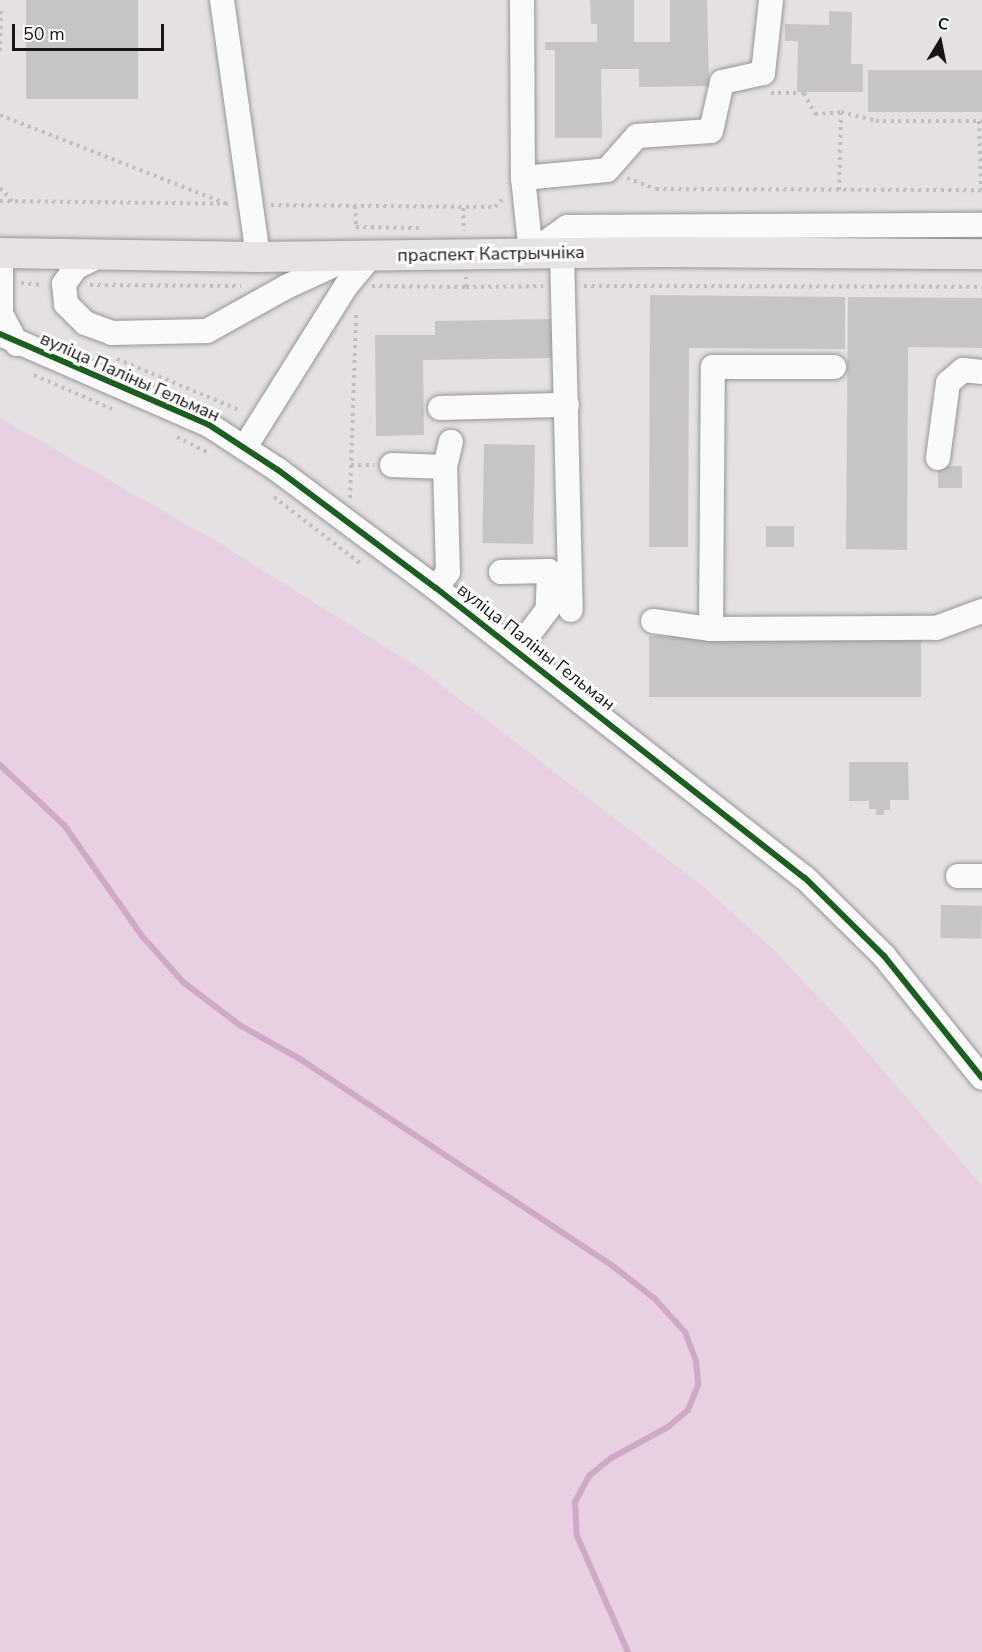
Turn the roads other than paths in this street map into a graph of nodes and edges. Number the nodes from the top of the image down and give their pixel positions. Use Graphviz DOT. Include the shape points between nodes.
graph roads {
  1 [pos="222,0"];
  2 [pos="522,0"];
  3 [pos="771,0"];
  4 [pos="523,178"];
  5 [pos="982,225"];
  6 [pos="1,253"];
  7 [pos="531,253"];
  8 [pos="562,253"];
  9 [pos="103,254"];
  10 [pos="982,254"];
  11 [pos="258,257"];
  12 [pos="361,257"];
  13 [pos="8,339"];
  14 [pos="834,367"];
  15 [pos="982,372"];
  16 [pos="567,405"];
  17 [pos="440,408"];
  18 [pos="451,442"];
  19 [pos="245,447"];
  20 [pos="938,458"];
  21 [pos="392,465"];
  22 [pos="445,467"];
  23 [pos="501,572"];
  24 [pos="436,588"];
  25 [pos="571,610"];
  26 [pos="982,611"];
  27 [pos="653,621"];
  28 [pos="711,629"];
  29 [pos="516,651"];
  30 [pos="958,876"];
  31 [pos="982,876"];
  32 [pos="982,1078"];
  1 -- 11 [label="street"];
  2 -- 4 [label="street"];
  3 -- 4 [label="street" via="763,73 722,82 711,131 638,136 607,170"];
  4 -- 7 [label="street"];
  5 -- 7 [label="street" via="567,227"];
  6 -- 9 [label="main road, праспект Кастрычніка"];
  6 -- 13 [label="street, вуліца Паліны Гельман" via="1,314"];
  7 -- 8 [label="main road, праспект Кастрычніка"];
  7 -- 12 [label="main road, праспект Кастрычніка"];
  8 -- 10 [label="main road, праспект Кастрычніка"];
  8 -- 16 [label="street"];
  9 -- 11 [label="main road, праспект Кастрычніка"];
  9 -- 12 [label="street" via="76,267 64,284 66,304 85,323 112,333 207,331 286,287"];
  11 -- 12 [label="main road, праспект Кастрычніка"];
  12 -- 19 [label="street"];
  13 -- 19 [label="street, вуліца Паліны Гельман" via="209,425"];
  14 -- 28 [label="street" via="714,367"];
  15 -- 20 [label="street" via="963,370 948,383"];
  16 -- 17 [label="street"];
  16 -- 25 [label="street"];
  18 -- 22 [label="street"];
  19 -- 24 [label="street, вуліца Паліны Гельман"];
  21 -- 22 [label="street"];
  22 -- 24 [label="street" via="448,572"];
  23 -- 29 [label="street" via="549,572 548,609"];
  24 -- 29 [label="street, вуліца Паліны Гельман"];
  26 -- 28 [label="street" via="936,628"];
  27 -- 28 [label="street"];
  29 -- 32 [label="street, вуліца Паліны Гельман" via="805,878 884,956"];
  30 -- 31 [label="street"];
}
